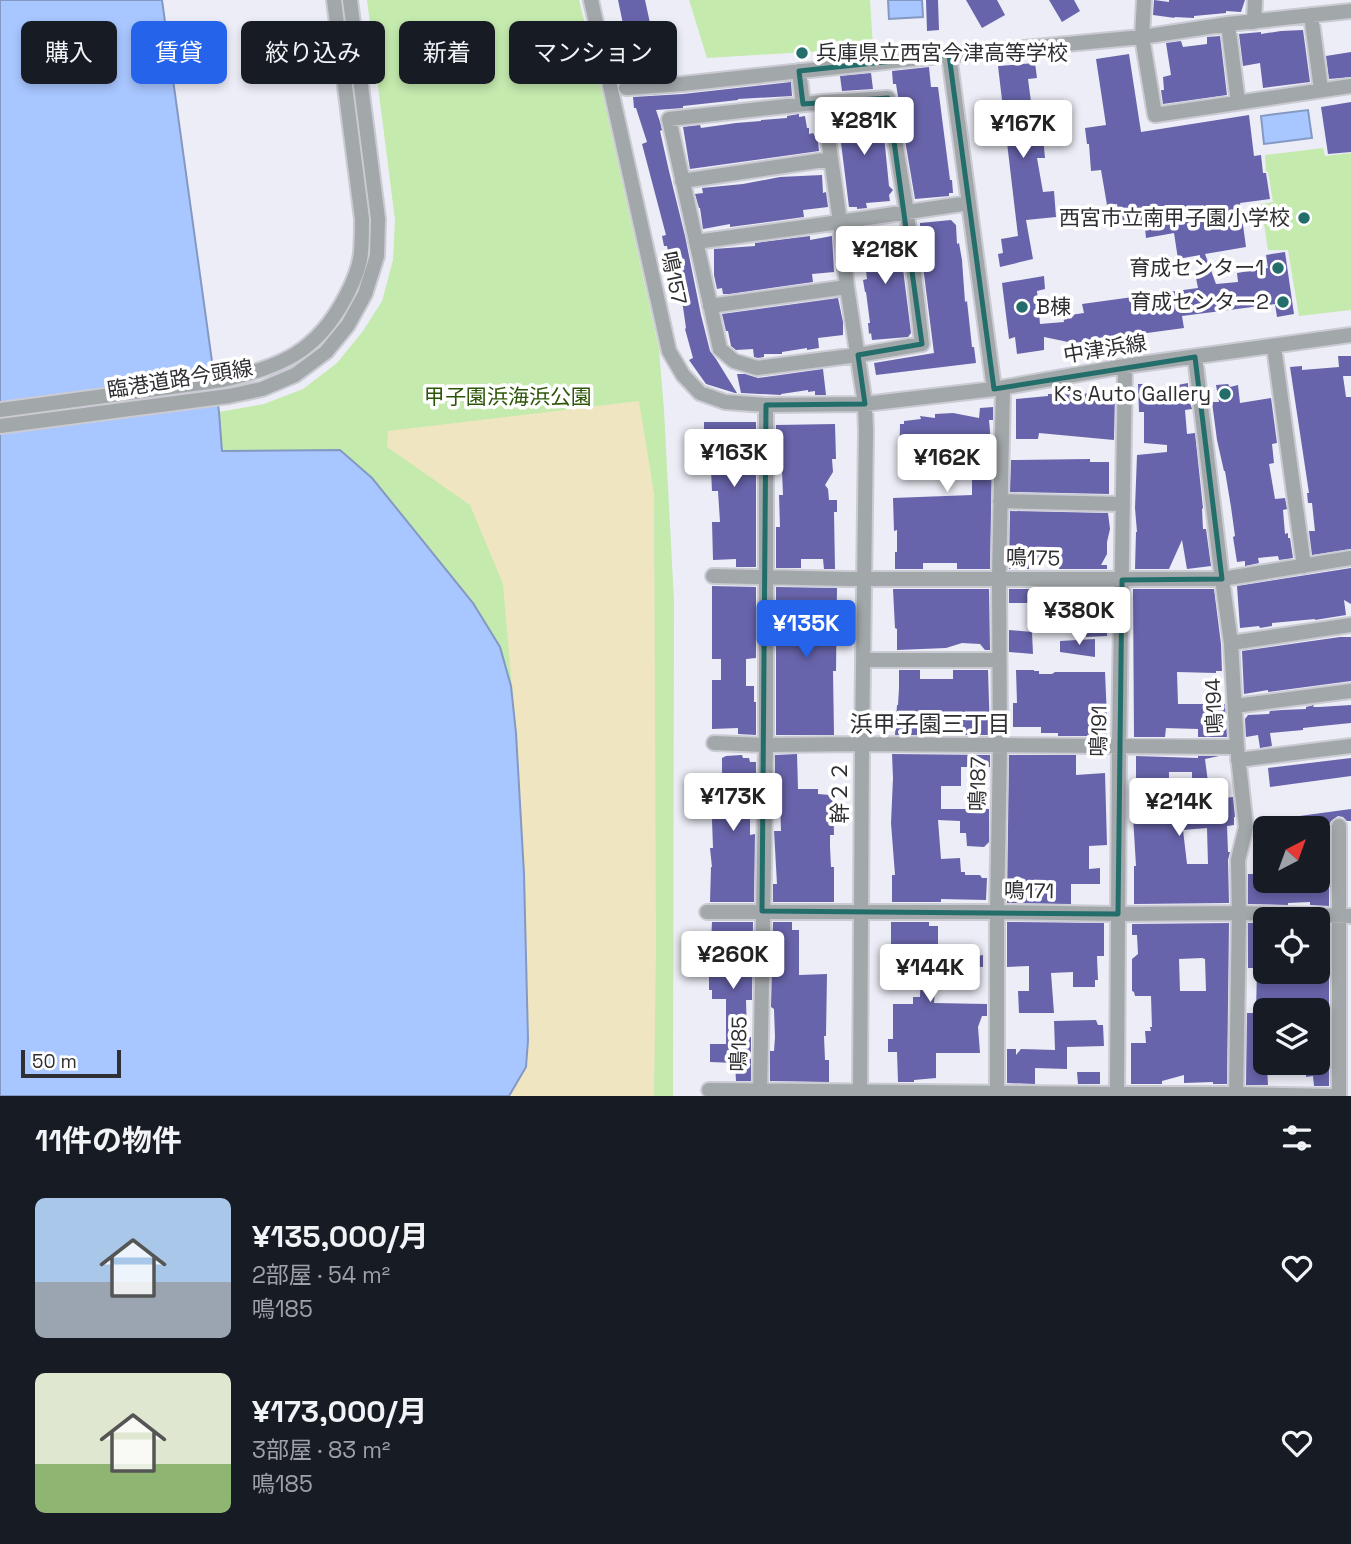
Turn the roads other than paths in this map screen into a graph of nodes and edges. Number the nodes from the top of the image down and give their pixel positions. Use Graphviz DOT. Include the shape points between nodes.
graph roads {
  1 [pos="334,0"];
  2 [pos="350,0"];
  3 [pos="591,0"];
  4 [pos="1144,0"];
  5 [pos="1255,0"];
  6 [pos="1351,11"];
  7 [pos="1311,15"];
  8 [pos="1254,22"];
  9 [pos="1228,24"];
  10 [pos="1142,37"];
  11 [pos="949,55"];
  12 [pos="799,71"];
  13 [pos="1351,86"];
  14 [pos="626,88"];
  15 [pos="1321,89"];
  16 [pos="823,102"];
  17 [pos="1238,102"];
  18 [pos="803,104"];
  19 [pos="831,159"];
  20 [pos="682,181"];
  21 [pos="969,203"];
  22 [pos="907,213"];
  23 [pos="840,222"];
  24 [pos="695,242"];
  25 [pos="847,287"];
  26 [pos="710,306"];
  27 [pos="1351,335"];
  28 [pos="1274,347"];
  29 [pos="858,355"];
  30 [pos="1195,357"];
  31 [pos="1125,366"];
  32 [pos="998,388"];
  33 [pos="865,404"];
  34 [pos="766,405"];
  35 [pos="0,410"];
  36 [pos="0,426"];
  37 [pos="1000,501"];
  38 [pos="1123,504"];
  39 [pos="1351,558"];
  40 [pos="1304,566"];
  41 [pos="713,576"];
  42 [pos="767,578"];
  43 [pos="864,578"];
  44 [pos="999,578"];
  45 [pos="1222,579"];
  46 [pos="1122,580"];
  47 [pos="1351,625"];
  48 [pos="1231,643"];
  49 [pos="863,660"];
  50 [pos="998,660"];
  51 [pos="1351,691"];
  52 [pos="1235,706"];
  53 [pos="714,743"];
  54 [pos="862,744"];
  55 [pos="766,745"];
  56 [pos="1000,745"];
  57 [pos="1351,746"];
  58 [pos="1119,747"];
  59 [pos="1238,753"];
  60 [pos="1339,826"];
  61 [pos="762,911"];
  62 [pos="860,911"];
  63 [pos="707,912"];
  64 [pos="997,912"];
  65 [pos="1239,913"];
  66 [pos="1118,914"];
  67 [pos="1346,916"];
  68 [pos="709,1090"];
  69 [pos="860,1093"];
  70 [pos="760,1094"];
  71 [pos="997,1094"];
  72 [pos="1117,1095"];
  73 [pos="1236,1095"];
  74 [pos="1332,1096"];
  75 [pos="1339,1096"];
  1 -- 35 [label="street, 臨港道路今頭線" via="362,219 361,254 335,317 314,341 255,372"];
  2 -- 36 [label="street, 臨港道路今頭線" via="378,219 377,256 348,326 326,352 295,375 262,388"];
  3 -- 34 [label="street, 鳴157" via="669,351 700,393 724,402"];
  4 -- 10 [label="street"];
  5 -- 8 [label="street"];
  6 -- 7 [label="street"];
  7 -- 8 [label="street"];
  7 -- 15 [label="street"];
  8 -- 9 [label="street"];
  9 -- 10 [label="street"];
  9 -- 17 [label="street"];
  10 -- 11 [label="street"];
  10 -- 17 [label="street" via="1155,115"];
  11 -- 12 [label="street"];
  11 -- 21 [label="street, 鳴187"];
  12 -- 14 [label="street"];
  12 -- 18 [label="street"];
  13 -- 15 [label="street"];
  15 -- 17 [label="street"];
  16 -- 18 [label="street"];
  16 -- 19 [label="street, 幹２２"];
  16 -- 22 [label="street" via="888,99"];
  18 -- 20 [label="street" via="669,119"];
  19 -- 20 [label="street"];
  19 -- 23 [label="street, 幹２２"];
  20 -- 24 [label="street"];
  21 -- 22 [label="street"];
  21 -- 32 [label="street, 鳴187"];
  22 -- 23 [label="street"];
  22 -- 29 [label="street" via="922,344"];
  23 -- 24 [label="street"];
  23 -- 25 [label="street, 幹２２"];
  24 -- 26 [label="street"];
  25 -- 26 [label="street"];
  25 -- 29 [label="street, 幹２２"];
  26 -- 29 [label="street" via="720,349 734,361 757,368"];
  27 -- 28 [label="street, 中津浜線"];
  28 -- 30 [label="street, 中津浜線"];
  28 -- 40 [label="street"];
  29 -- 33 [label="street, 幹２２"];
  30 -- 31 [label="street, 中津浜線"];
  30 -- 45 [label="street, 鳴194"];
  31 -- 32 [label="street, 中津浜線"];
  31 -- 38 [label="street, 鳴191"];
  32 -- 33 [label="street, 中津浜線"];
  32 -- 37 [label="street, 鳴187"];
  33 -- 34 [label="street, 鳴157"];
  33 -- 43 [label="street, 幹２２"];
  34 -- 42 [label="street, 鳴185"];
  37 -- 38 [label="street"];
  37 -- 44 [label="street, 鳴187"];
  38 -- 46 [label="street, 鳴191"];
  39 -- 40 [label="street, 鳴175"];
  40 -- 45 [label="street, 鳴175"];
  41 -- 42 [label="street, 鳴175"];
  42 -- 43 [label="street, 鳴175"];
  42 -- 55 [label="street, 鳴185"];
  43 -- 44 [label="street, 鳴175"];
  43 -- 49 [label="street, 幹２２"];
  44 -- 46 [label="street, 鳴175"];
  44 -- 50 [label="street, 鳴187"];
  45 -- 46 [label="street, 鳴175"];
  45 -- 48 [label="street, 鳴194"];
  46 -- 58 [label="street, 鳴191"];
  47 -- 48 [label="street"];
  48 -- 52 [label="street, 鳴194"];
  49 -- 50 [label="street"];
  49 -- 54 [label="street, 幹２２"];
  50 -- 56 [label="street, 鳴187"];
  51 -- 52 [label="street"];
  52 -- 59 [label="street, 鳴194"];
  53 -- 55 [label="street"];
  54 -- 55 [label="street"];
  54 -- 56 [label="street"];
  54 -- 62 [label="street, 幹２２"];
  55 -- 61 [label="street, 鳴185"];
  56 -- 58 [label="street"];
  56 -- 64 [label="street, 鳴187"];
  57 -- 59 [label="street"];
  58 -- 59 [label="street"];
  58 -- 66 [label="street, 鳴191"];
  59 -- 65 [label="street, 鳴194" via="1246,827 1238,860"];
  60 -- 67 [label="street"];
  61 -- 62 [label="street, 鳴171"];
  61 -- 63 [label="street, 鳴171"];
  61 -- 70 [label="street, 鳴185"];
  62 -- 64 [label="street, 鳴171"];
  62 -- 69 [label="street, 幹２２"];
  64 -- 66 [label="street, 鳴171"];
  64 -- 71 [label="street, 鳴187"];
  65 -- 66 [label="street, 鳴171"];
  65 -- 67 [label="street, 鳴171"];
  65 -- 73 [label="street, 鳴194"];
  66 -- 72 [label="street, 鳴191"];
  67 -- 75 [label="street"];
  68 -- 70 [label="street"];
  69 -- 70 [label="street"];
  69 -- 71 [label="street"];
  71 -- 72 [label="street"];
  72 -- 73 [label="street"];
  73 -- 74 [label="street"];
}
